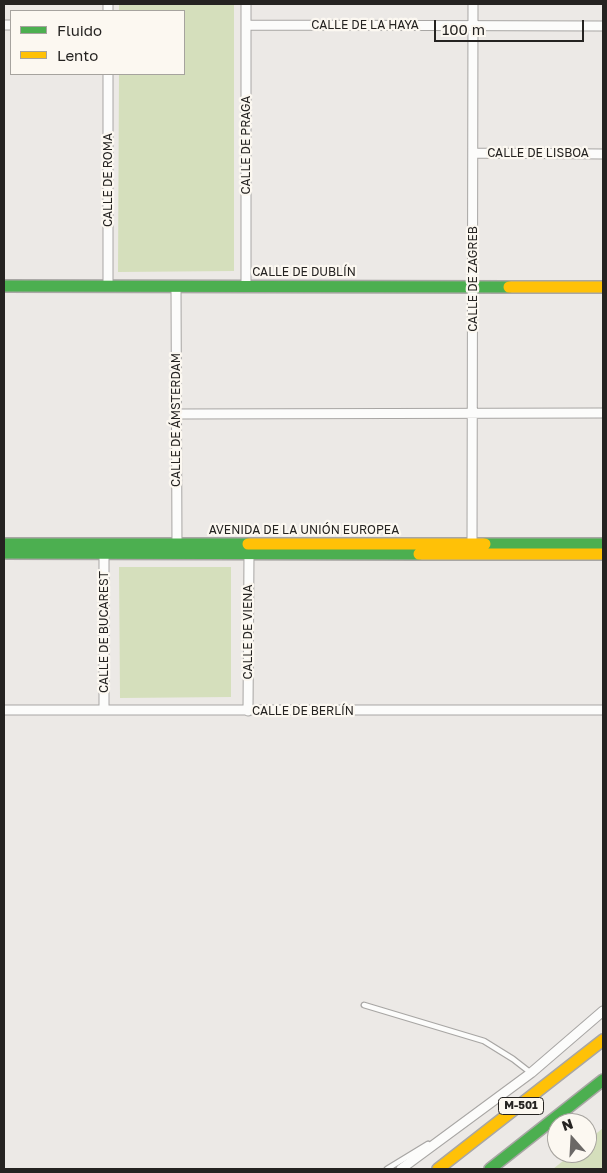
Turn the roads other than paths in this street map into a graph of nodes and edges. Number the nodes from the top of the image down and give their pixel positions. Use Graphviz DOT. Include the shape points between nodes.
graph roads {
  1 [pos="246,4"];
  2 [pos="473,4"];
  3 [pos="246,25"];
  4 [pos="472,25"];
  5 [pos="603,26"];
  6 [pos="108,75"];
  7 [pos="474,153"];
  8 [pos="603,154"];
  9 [pos="4,286"];
  10 [pos="108,286"];
  11 [pos="246,286"];
  12 [pos="472,286"];
  13 [pos="176,287"];
  14 [pos="603,287"];
  15 [pos="472,413"];
  16 [pos="603,413"];
  17 [pos="176,414"];
  18 [pos="4,544"];
  19 [pos="603,544"];
  20 [pos="177,549"];
  21 [pos="472,549"];
  22 [pos="4,553"];
  23 [pos="104,554"];
  24 [pos="249,554"];
  25 [pos="603,554"];
  26 [pos="4,710"];
  27 [pos="104,710"];
  28 [pos="603,710"];
  29 [pos="248,711"];
  30 [pos="364,1005"];
  31 [pos="603,1011"];
  32 [pos="603,1040"];
  33 [pos="531,1073"];
  34 [pos="603,1080"];
  35 [pos="468,1120"];
  36 [pos="387,1169"];
  37 [pos="401,1169"];
  38 [pos="438,1169"];
  39 [pos="490,1169"];
  1 -- 3 [label="street, CALLE DE PRAGA"];
  2 -- 4 [label="street, CALLE DE ZAGREB"];
  3 -- 4 [label="street, CALLE DE LA HAYA"];
  3 -- 11 [label="street, CALLE DE PRAGA"];
  4 -- 5 [label="street, CALLE DE LA HAYA"];
  4 -- 7 [label="street, CALLE DE ZAGREB"];
  6 -- 10 [label="street, CALLE DE ROMA"];
  7 -- 8 [label="street, CALLE DE LISBOA"];
  7 -- 12 [label="street, CALLE DE ZAGREB"];
  9 -- 10 [label="main road, CALLE DE DUBLÍN"];
  10 -- 13 [label="main road, CALLE DE DUBLÍN"];
  11 -- 12 [label="main road, CALLE DE DUBLÍN"];
  11 -- 13 [label="main road, CALLE DE DUBLÍN"];
  12 -- 14 [label="main road, CALLE DE DUBLÍN"];
  12 -- 15 [label="street, CALLE DE ZAGREB"];
  13 -- 17 [label="street, CALLE DE ÁMSTERDAM"];
  15 -- 16 [label="street"];
  15 -- 17 [label="street"];
  15 -- 21 [label="street, CALLE DE ZAGREB"];
  17 -- 20 [label="street, CALLE DE ÁMSTERDAM"];
  18 -- 20 [label="main road, AVENIDA DE LA UNIÓN EUROPEA"];
  19 -- 21 [label="main road, AVENIDA DE LA UNIÓN EUROPEA"];
  20 -- 21 [label="main road, AVENIDA DE LA UNIÓN EUROPEA"];
  20 -- 23 [label="main road, AVENIDA DE LA UNIÓN EUROPEA"];
  20 -- 24 [label="main road, AVENIDA DE LA UNIÓN EUROPEA"];
  21 -- 24 [label="main road, AVENIDA DE LA UNIÓN EUROPEA"];
  21 -- 25 [label="main road, AVENIDA DE LA UNIÓN EUROPEA"];
  22 -- 23 [label="main road, AVENIDA DE LA UNIÓN EUROPEA"];
  23 -- 27 [label="street, CALLE DE BUCAREST"];
  24 -- 29 [label="street, CALLE DE VIENA"];
  26 -- 27 [label="street, CALLE DE BERLÍN"];
  27 -- 29 [label="street, CALLE DE BERLÍN"];
  28 -- 29 [label="street, CALLE DE BERLÍN"];
  30 -- 33 [label="lane" via="484,1041"];
  31 -- 33 [label="street"];
  32 -- 38 [label="main road, M-501"];
  33 -- 35 [label="street"];
  34 -- 39 [label="main road, M-501"];
  35 -- 36 [label="lane"];
  35 -- 37 [label="street"];
}
